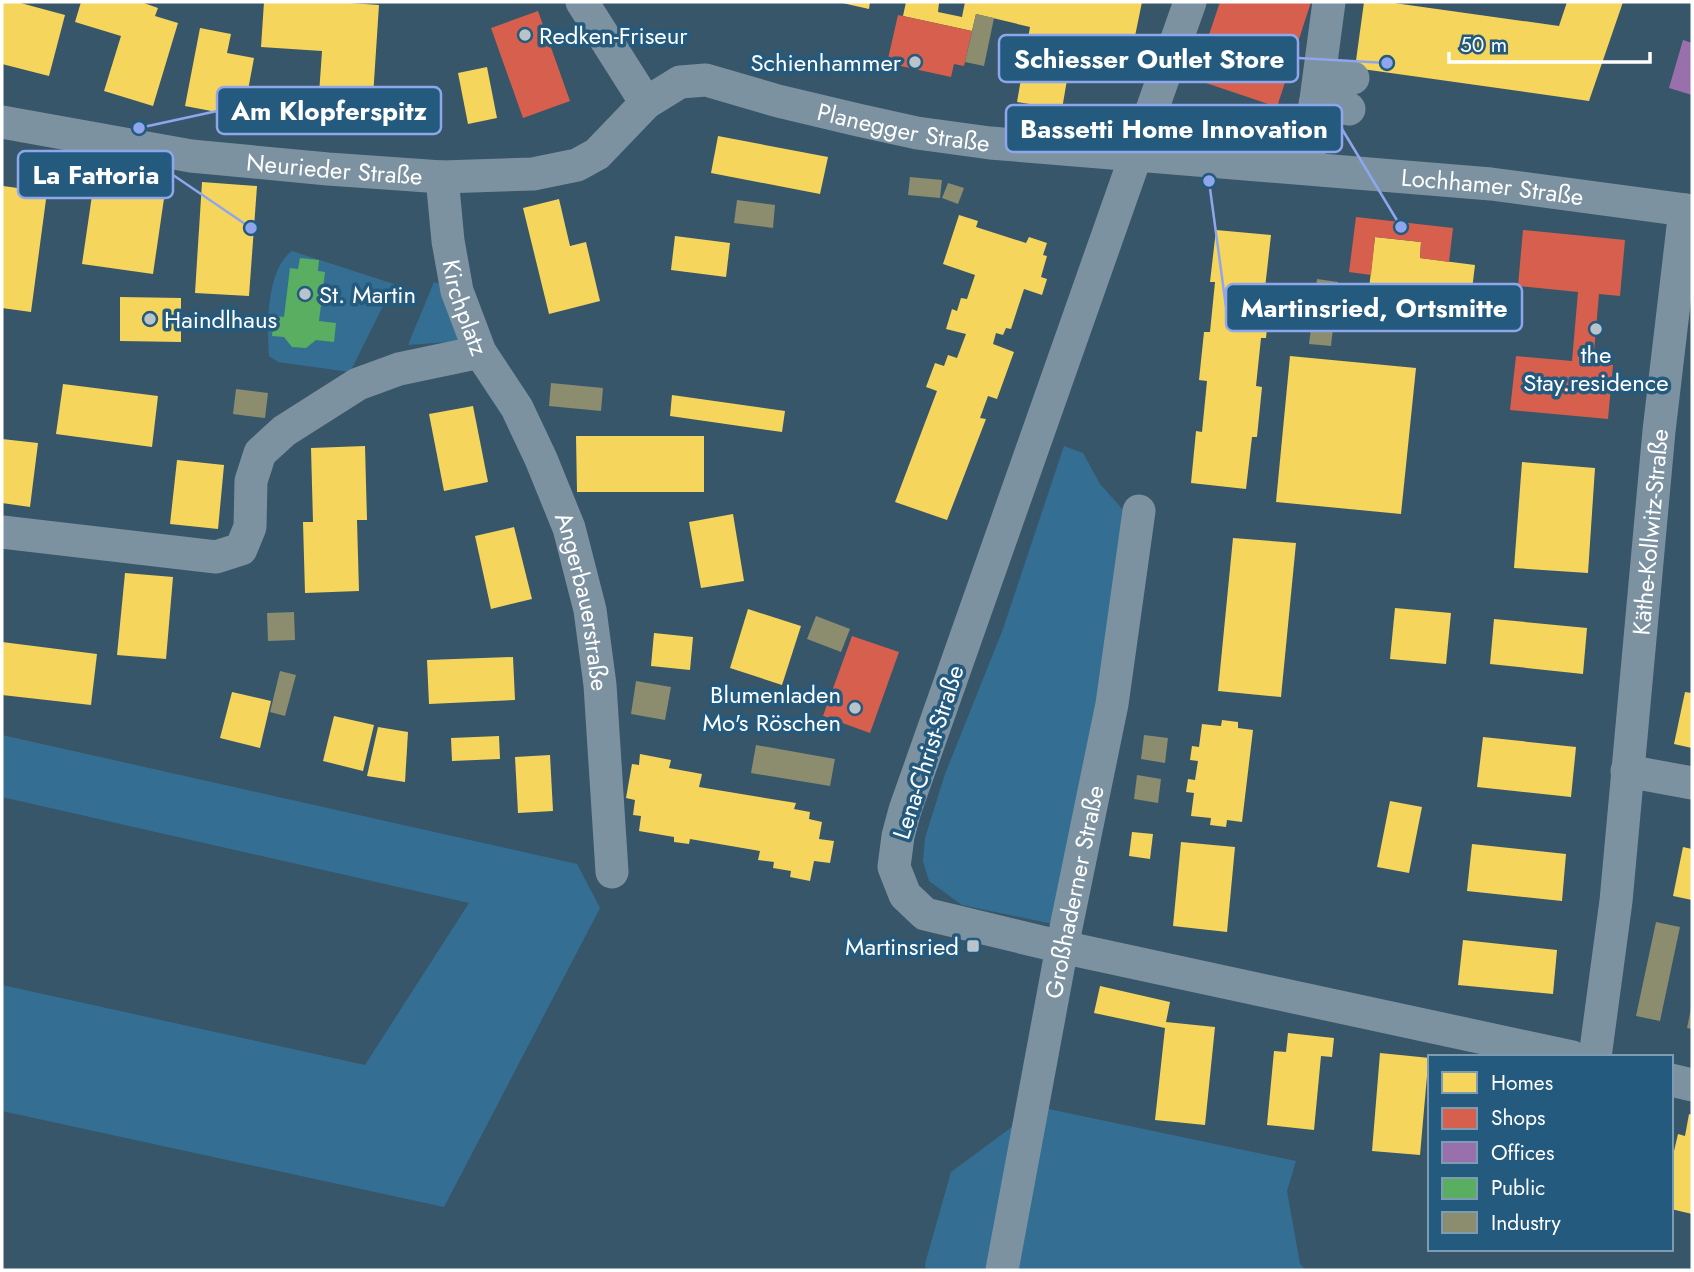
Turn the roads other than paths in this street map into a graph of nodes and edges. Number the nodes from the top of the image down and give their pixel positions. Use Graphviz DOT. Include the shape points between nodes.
graph roads {
  1 [pos="582,2"];
  2 [pos="1190,2"];
  3 [pos="1329,2"];
  4 [pos="1317,89"];
  5 [pos="1351,93"];
  6 [pos="646,103"];
  7 [pos="2,122"];
  8 [pos="1136,156"];
  9 [pos="1301,159"];
  10 [pos="442,177"];
  11 [pos="1689,210"];
  12 [pos="480,352"];
  13 [pos="1139,511"];
  14 [pos="2,532"];
  15 [pos="1626,771"];
  16 [pos="1692,783"];
  17 [pos="612,872"];
  18 [pos="1062,947"];
  19 [pos="1563,1055"];
  20 [pos="1595,1055"];
  21 [pos="1673,1080"];
  22 [pos="1692,1085"];
  23 [pos="1002,1270"];
  1 -- 6 [label="street"];
  2 -- 8 [label="street, Lena-Christ-Straße"];
  3 -- 4 [label="street"];
  4 -- 5 [label="street"];
  4 -- 9 [label="street"];
  6 -- 8 [label="street, Planegger Straße" via="680,82 706,80 916,133"];
  6 -- 10 [label="street, Neurieder Straße" via="597,154 577,165 533,174"];
  7 -- 10 [label="street, Neurieder Straße" via="191,156"];
  8 -- 9 [label="street, Planegger Straße"];
  8 -- 18 [label="street, Lena-Christ-Straße" via="905,810 894,867 905,895 925,914"];
  9 -- 11 [label="street, Lochhamer Straße"];
  10 -- 12 [label="street, Kirchplatz" via="457,291"];
  11 -- 15 [label="street, Käthe-Kollwitz-Straße" via="1660,431"];
  12 -- 14 [label="street, Kirchplatz" via="399,369 358,384 284,431 260,453 251,481 250,527 241,549 216,557"];
  12 -- 17 [label="street, Angerbauerstraße" via="517,408 541,459 572,540 590,610 600,685"];
  13 -- 18 [label="street, Großhaderner Straße" via="1112,704"];
  15 -- 16 [label="street"];
  15 -- 20 [label="street, Käthe-Kollwitz-Straße" via="1616,901"];
  18 -- 19 [label="street, Lena-Christ-Straße"];
  18 -- 23 [label="street, Großhaderner Straße"];
  21 -- 22 [label="street"];
}
